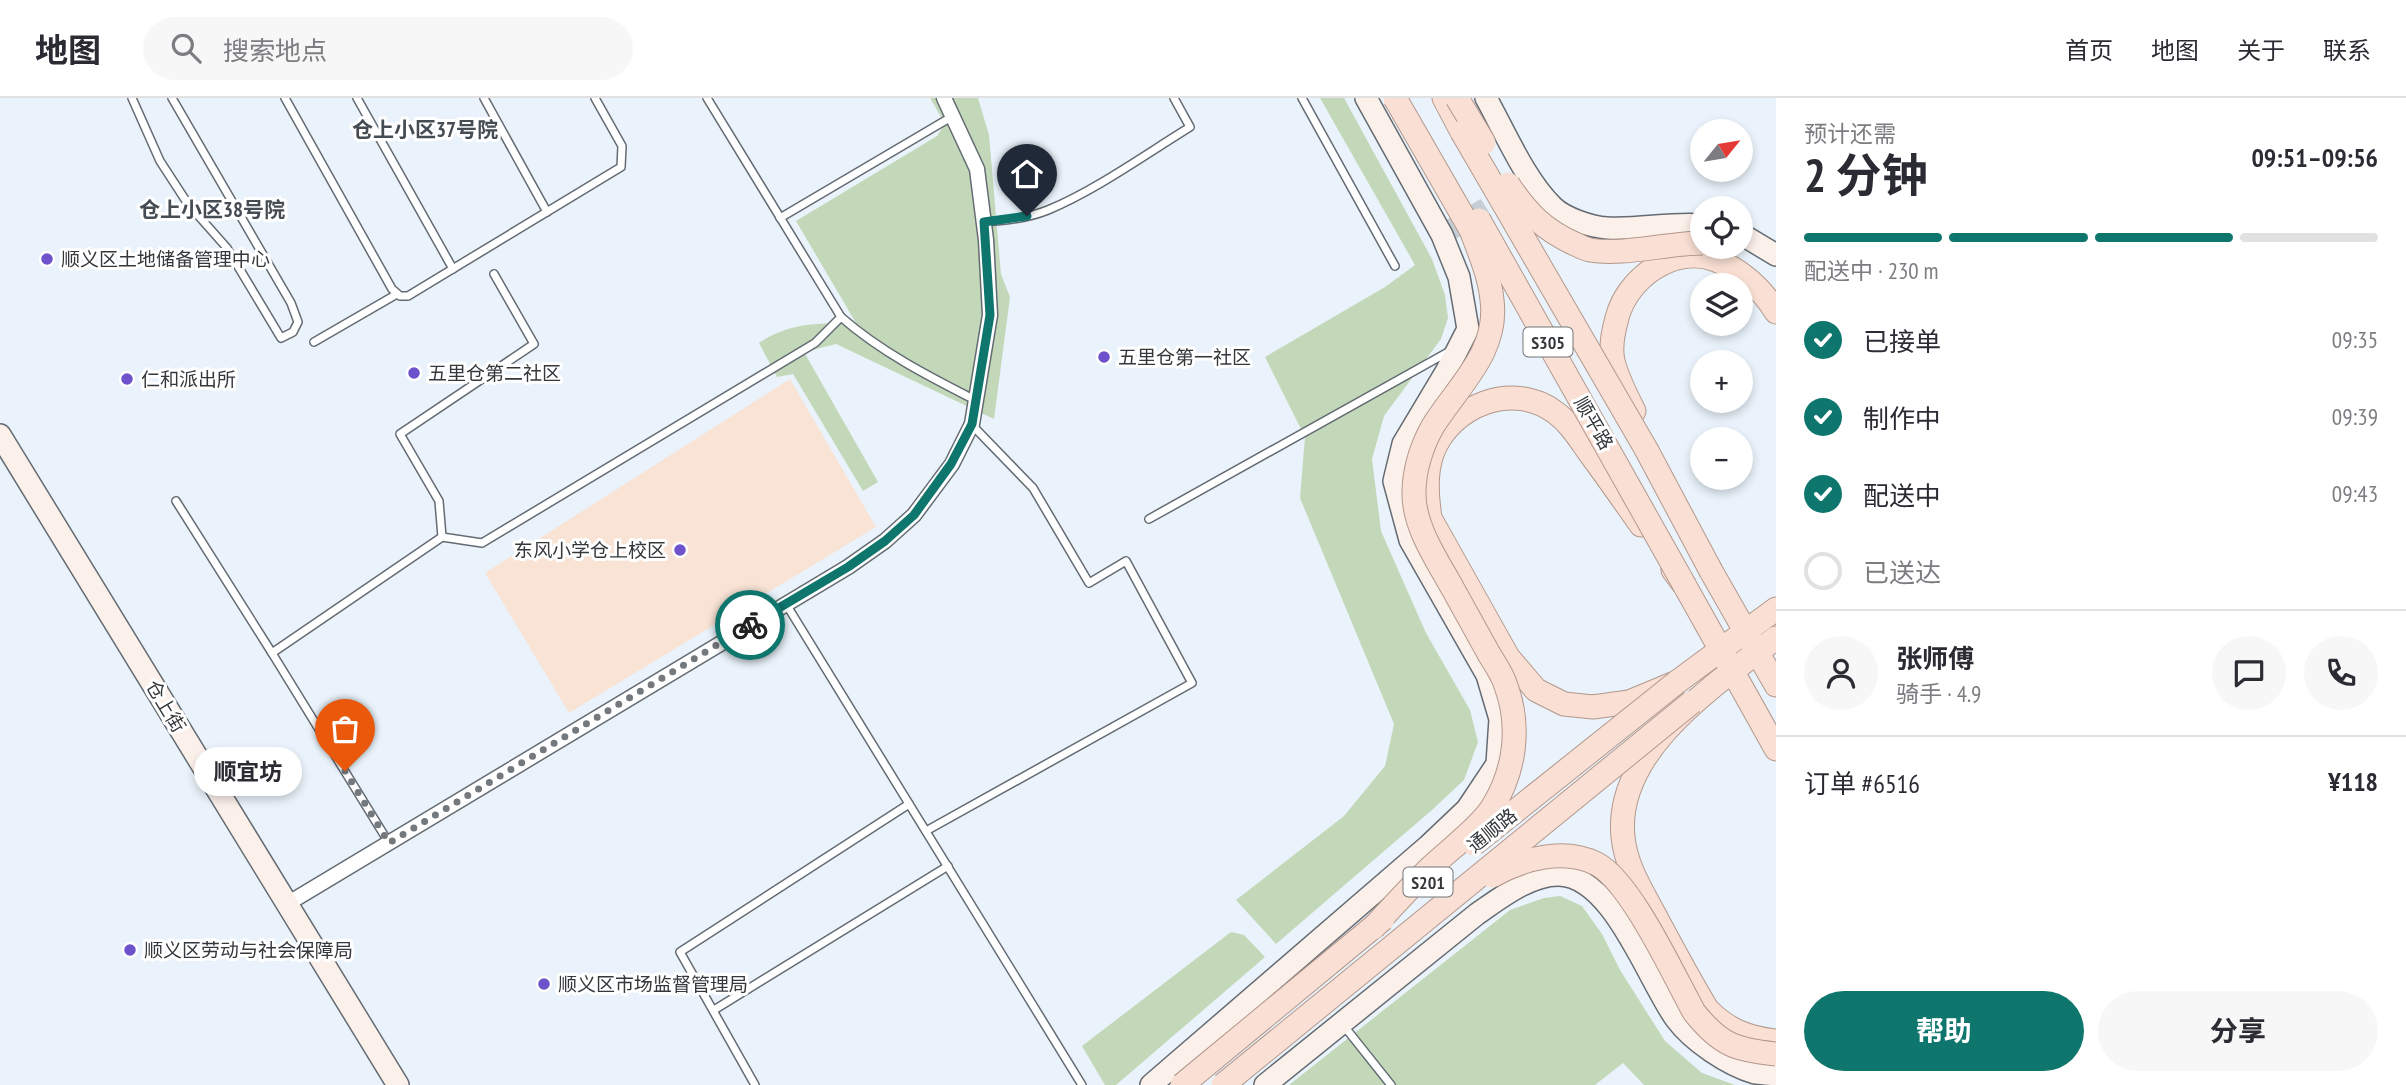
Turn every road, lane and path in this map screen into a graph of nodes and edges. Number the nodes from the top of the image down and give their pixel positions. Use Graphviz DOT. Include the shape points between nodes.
graph roads {
  1 [pos="132,98"];
  2 [pos="172,98"];
  3 [pos="285,98"];
  4 [pos="357,98"];
  5 [pos="484,98"];
  6 [pos="595,98"];
  7 [pos="707,98"];
  8 [pos="944,98"];
  9 [pos="1174,98"];
  10 [pos="1302,98"];
  11 [pos="1366,98"];
  12 [pos="1395,98"];
  13 [pos="1410,98"];
  14 [pos="1444,98"];
  15 [pos="1457,98"];
  16 [pos="1486,98"];
  17 [pos="954,116"];
  18 [pos="547,212"];
  19 [pos="780,218"];
  20 [pos="984,222"];
  21 [pos="1690,223"];
  22 [pos="1753,241"];
  23 [pos="1690,243"];
  24 [pos="1776,255"];
  25 [pos="1742,259"];
  26 [pos="1395,266"];
  27 [pos="453,269"];
  28 [pos="494,274"];
  29 [pos="1776,292"];
  30 [pos="397,294"];
  31 [pos="1776,312"];
  32 [pos="841,317"];
  33 [pos="314,342"];
  34 [pos="1460,345"];
  35 [pos="975,400"];
  36 [pos="972,424"];
  37 [pos="0,435"];
  38 [pos="176,501"];
  39 [pos="1149,519"];
  40 [pos="442,537"];
  41 [pos="1698,546"];
  42 [pos="1685,586"];
  43 [pos="786,604"];
  44 [pos="1776,609"];
  45 [pos="1776,638"];
  46 [pos="272,653"];
  47 [pos="1677,682"];
  48 [pos="1776,685"];
  49 [pos="1692,702"];
  50 [pos="1776,749"];
  51 [pos="909,804"];
  52 [pos="926,831"];
  53 [pos="389,843"];
  54 [pos="948,866"];
  55 [pos="287,904"];
  56 [pos="1373,928"];
  57 [pos="1384,952"];
  58 [pos="714,1010"];
  59 [pos="1342,1023"];
  60 [pos="1776,1041"];
  61 [pos="1776,1054"];
  62 [pos="1776,1075"];
  63 [pos="398,1085"];
  64 [pos="755,1085"];
  65 [pos="1082,1085"];
  66 [pos="1151,1085"];
  67 [pos="1182,1085"];
  68 [pos="1223,1085"];
  69 [pos="1265,1085"];
  70 [pos="1391,1085"];
  1 -- 2 [label="lane" via="160,161 188,204 227,248 281,338 293,332 298,322 291,303"];
  3 -- 30 [label="lane"];
  4 -- 27 [label="lane"];
  5 -- 18 [label="lane"];
  6 -- 18 [label="lane" via="622,146 621,167"];
  7 -- 19 [label="lane"];
  8 -- 17 [label="street"];
  9 -- 20 [label="lane" via="1190,127 1048,210"];
  10 -- 26 [label="lane"];
  11 -- 34 [label="street" via="1442,235 1459,276 1468,329"];
  12 -- 56 [label="main road, bridge" via="1471,230 1492,300 1486,347 1422,451 1416,470 1416,514 1506,684 1516,719 1514,749 1491,809"];
  13 -- 42 [label="main road, 顺平路 / S305, bridge"];
  14 -- 41 [label="main road, 顺平路 / S305, bridge"];
  15 -- 23 [label="main road, bridge" via="1524,208 1554,234 1589,250"];
  16 -- 21 [label="street" via="1531,180 1554,209 1599,228"];
  17 -- 19 [label="lane"];
  17 -- 20 [label="street" via="977,169"];
  18 -- 27 [label="lane"];
  19 -- 32 [label="lane"];
  20 -- 35 [label="street" via="990,315"];
  22 -- 24 [label="street"];
  25 -- 29 [label="main road"];
  27 -- 30 [label="lane" via="408,296"];
  28 -- 40 [label="lane" via="534,344 400,434 439,501"];
  30 -- 33 [label="lane"];
  31 -- 41 [label="main road, bridge" via="1754,284 1735,270 1714,259 1687,257 1656,266 1634,283 1620,304 1613,360"];
  32 -- 35 [label="lane" via="865,338"];
  32 -- 40 [label="lane" via="815,343 482,543"];
  34 -- 39 [label="lane"];
  34 -- 66 [label="street" via="1403,444 1394,481 1410,540 1487,675 1500,719 1497,764 1468,808"];
  35 -- 36 [label="street"];
  36 -- 43 [label="street" via="951,464 914,515 885,541"];
  36 -- 52 [label="lane" via="1033,488 1090,583 1126,561 1192,683"];
  37 -- 55 [label="street, 仓上街"];
  38 -- 46 [label="lane"];
  40 -- 46 [label="lane"];
  41 -- 48 [label="main road, 顺平路 / S305, bridge"];
  42 -- 47 [label="main road, bridge" via="1571,427 1555,412 1519,397 1483,403 1452,423 1433,453 1426,494 1430,517 1508,657 1536,690 1564,704 1593,707 1629,702"];
  42 -- 50 [label="main road, 顺平路 / S305"];
  43 -- 51 [label="lane"];
  43 -- 53 [label="street"];
  44 -- 47 [label="main road, 通顺路 / S201"];
  45 -- 49 [label="main road, 通顺路 / S201"];
  46 -- 53 [label="lane"];
  47 -- 56 [label="main road, 通顺路 / S201, bridge"];
  49 -- 57 [label="main road, 通顺路 / S201, bridge"];
  49 -- 60 [label="main road, bridge" via="1638,769 1624,817 1627,856 1707,1009 1721,1024 1742,1034"];
  51 -- 52 [label="lane"];
  51 -- 58 [label="lane" via="680,952"];
  52 -- 54 [label="lane"];
  53 -- 55 [label="street"];
  54 -- 58 [label="lane"];
  54 -- 65 [label="lane"];
  55 -- 63 [label="street, 仓上街"];
  56 -- 67 [label="main road, 通顺路 / S201, bridge"];
  57 -- 61 [label="main road, bridge" via="1502,870 1558,855 1575,858 1596,864 1627,892 1694,1013 1708,1029 1732,1046"];
  57 -- 68 [label="main road, 通顺路 / S201, bridge"];
  58 -- 64 [label="lane"];
  59 -- 62 [label="street" via="1476,914 1538,879 1558,875 1579,879 1614,912 1677,1020 1703,1045 1754,1073"];
  59 -- 69 [label="street"];
  59 -- 70 [label="lane"];
}
